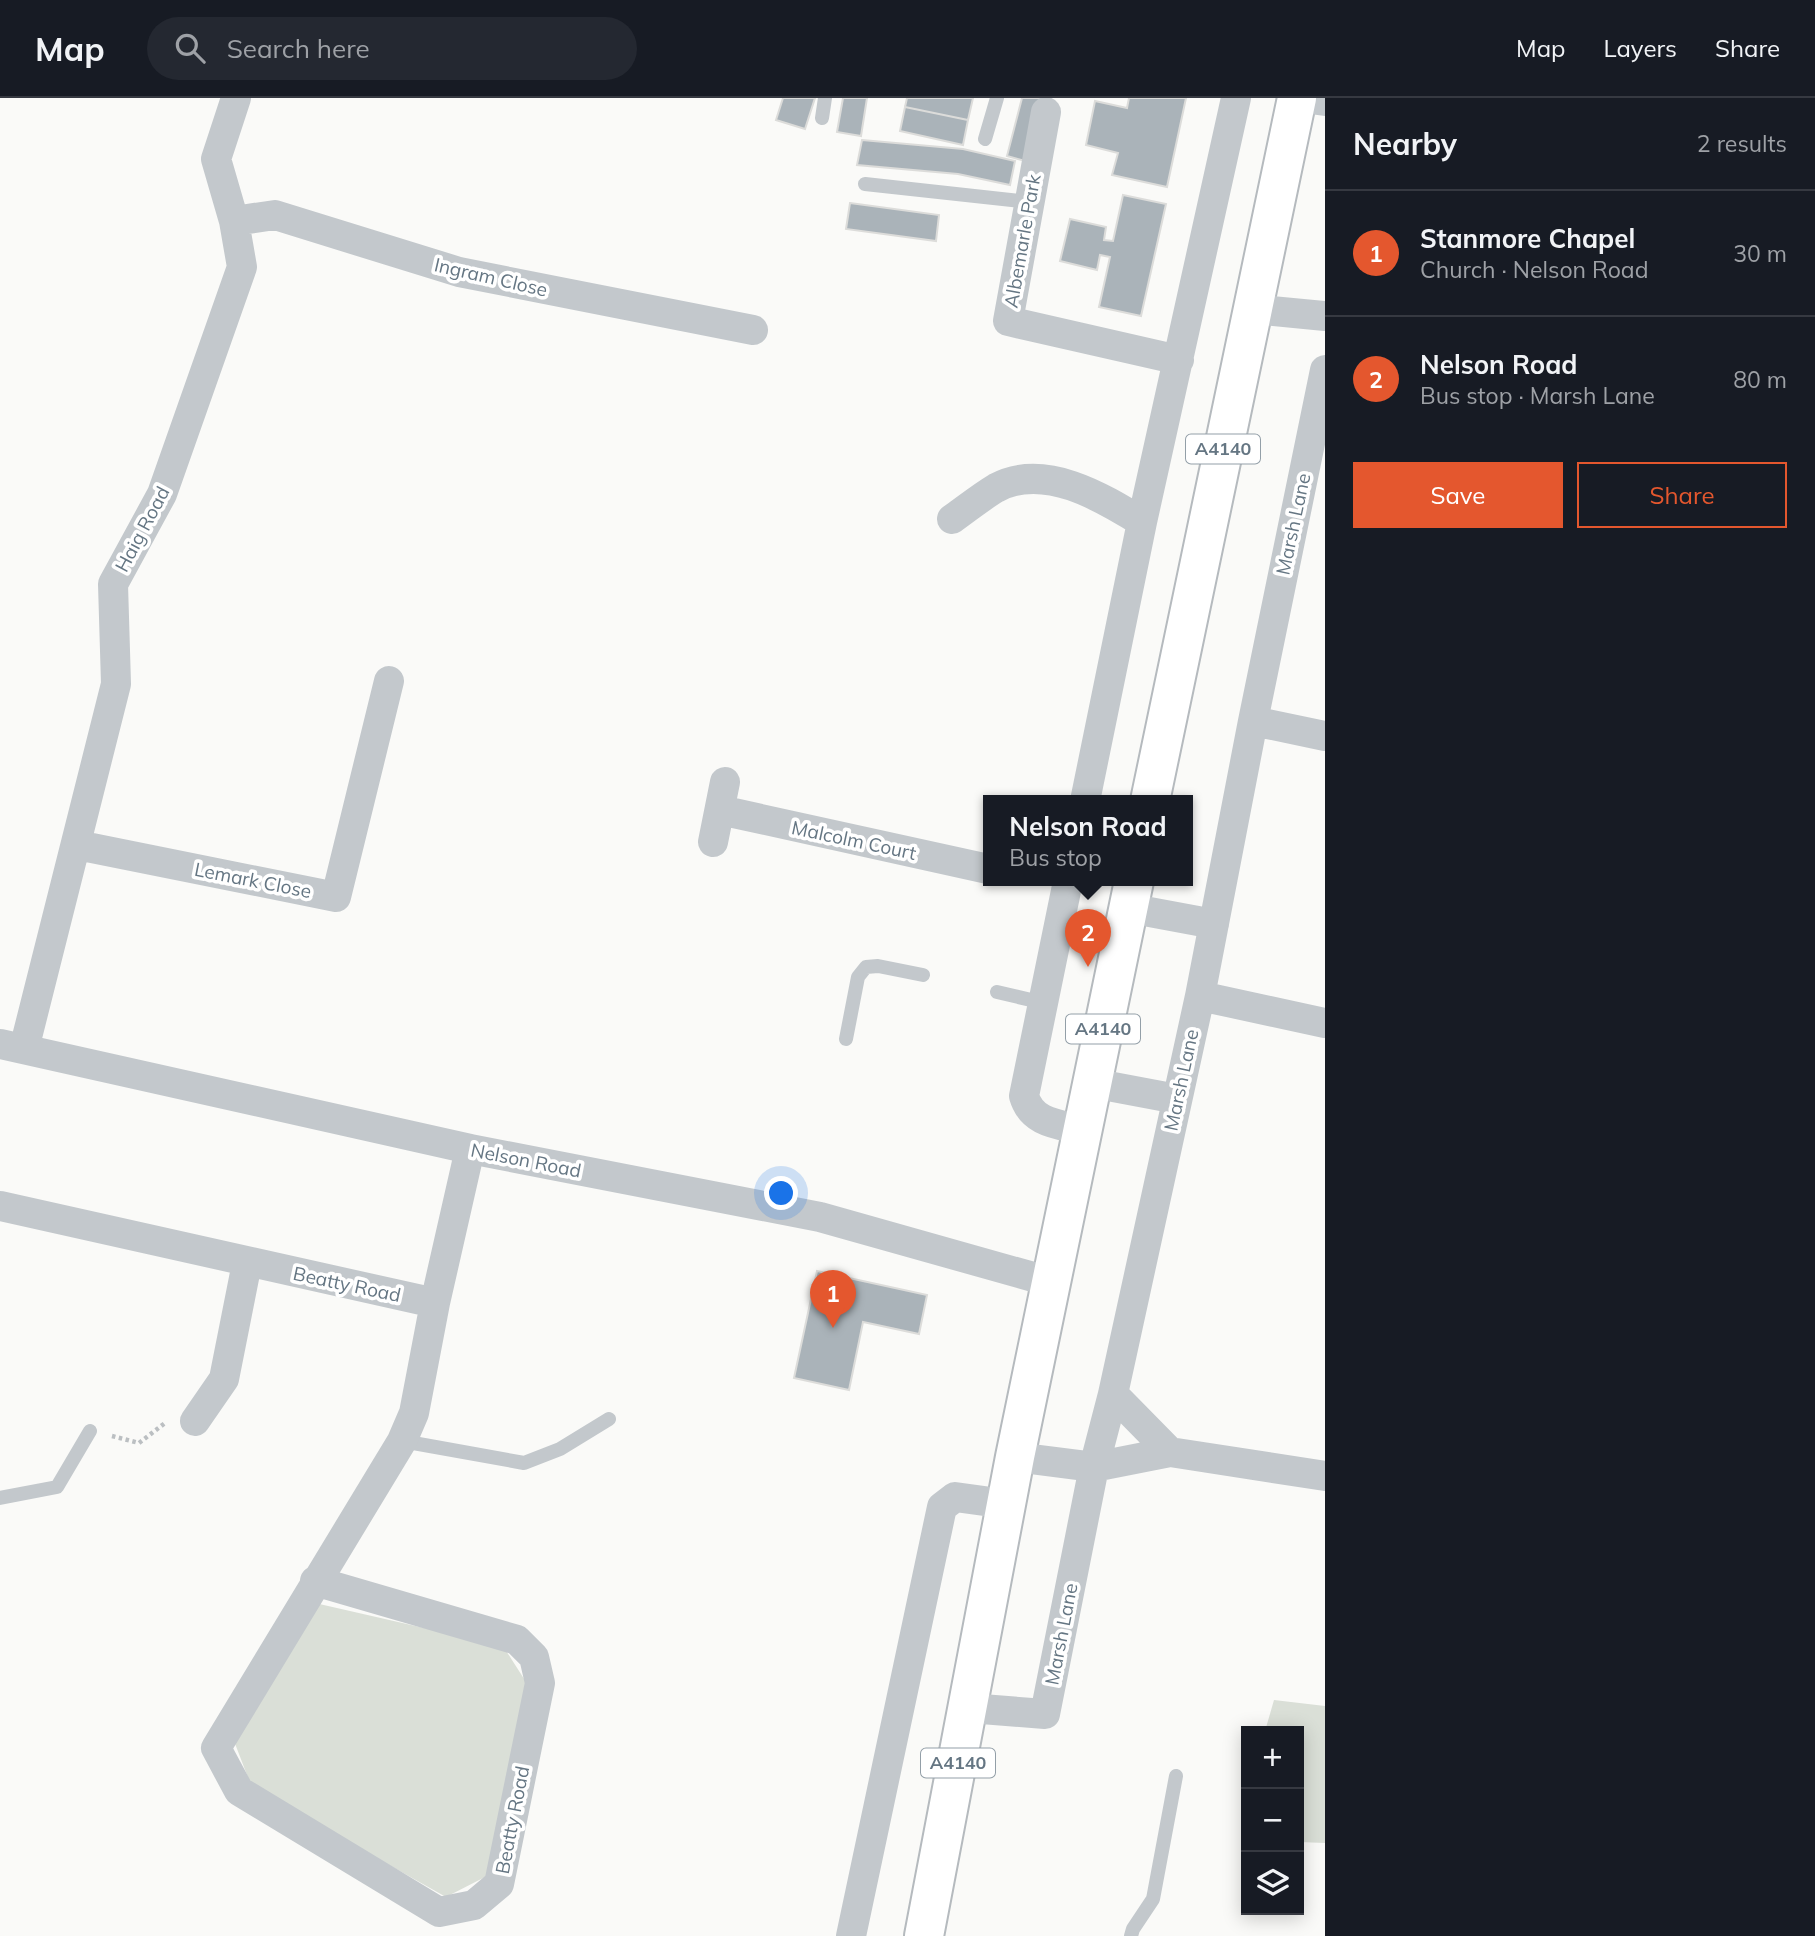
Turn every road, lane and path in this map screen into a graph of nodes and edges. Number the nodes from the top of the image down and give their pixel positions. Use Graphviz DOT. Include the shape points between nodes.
graph roads {
  1 [pos="236,98"];
  2 [pos="825,98"];
  3 [pos="997,98"];
  4 [pos="1236,98"];
  5 [pos="1297,98"];
  6 [pos="1303,98"];
  7 [pos="1325,101"];
  8 [pos="1046,112"];
  9 [pos="822,118"];
  10 [pos="985,139"];
  11 [pos="865,184"];
  12 [pos="1029,202"];
  13 [pos="234,222"];
  14 [pos="1252,309"];
  15 [pos="1325,316"];
  16 [pos="753,330"];
  17 [pos="1179,360"];
  18 [pos="1325,370"];
  19 [pos="952,519"];
  20 [pos="1142,522"];
  21 [pos="389,681"];
  22 [pos="1252,721"];
  23 [pos="1325,736"];
  24 [pos="1086,795"];
  25 [pos="1151,795"];
  26 [pos="713,842"];
  27 [pos="76,845"];
  28 [pos="983,868"];
  29 [pos="1060,886"];
  30 [pos="1131,894"];
  31 [pos="1214,924"];
  32 [pos="923,975"];
  33 [pos="997,992"];
  34 [pos="1199,996"];
  35 [pos="1044,1003"];
  36 [pos="1325,1023"];
  37 [pos="846,1039"];
  38 [pos="12,1046"];
  39 [pos="1092,1083"];
  40 [pos="1177,1099"];
  41 [pos="1082,1130"];
  42 [pos="470,1149"];
  43 [pos="0,1206"];
  44 [pos="247,1263"];
  45 [pos="1051,1282"];
  46 [pos="435,1303"];
  47 [pos="1114,1394"];
  48 [pos="609,1419"];
  49 [pos="195,1421"];
  50 [pos="90,1431"];
  51 [pos="402,1441"];
  52 [pos="1170,1452"];
  53 [pos="1015,1457"];
  54 [pos="1094,1467"];
  55 [pos="1325,1476"];
  56 [pos="0,1498"];
  57 [pos="1006,1504"];
  58 [pos="315,1581"];
  59 [pos="969,1708"];
  60 [pos="1176,1776"];
  61 [pos="850,1936"];
  62 [pos="924,1936"];
  63 [pos="1131,1936"];
  1 -- 13 [label="street, Haig Road" via="216,159"];
  2 -- 9 [label="lane"];
  3 -- 10 [label="lane"];
  4 -- 17 [label="street"];
  5 -- 14 [label="main road, A4140"];
  6 -- 7 [label="street"];
  8 -- 12 [label="street, Albemarle Park"];
  11 -- 12 [label="lane"];
  12 -- 17 [label="street, Albemarle Park" via="1008,320"];
  13 -- 16 [label="street, Ingram Close" via="275,215 458,272"];
  13 -- 27 [label="street, Haig Road" via="242,267 162,494 113,584 116,684"];
  14 -- 15 [label="street"];
  14 -- 25 [label="main road, A4140"];
  17 -- 20 [label="street"];
  18 -- 22 [label="street, Marsh Lane"];
  19 -- 20 [label="street" via="998,487 1024,479 1061,482 1112,503"];
  20 -- 24 [label="street"];
  21 -- 27 [label="street, Lemark Close" via="336,897"];
  22 -- 23 [label="street"];
  22 -- 31 [label="street, Marsh Lane"];
  26 -- 28 [label="street, Malcolm Court" via="723,796"];
  27 -- 38 [label="street, Haig Road"];
  29 -- 35 [label="street"];
  30 -- 31 [label="street"];
  30 -- 39 [label="main road, A4140"];
  31 -- 34 [label="street, Marsh Lane"];
  32 -- 37 [label="lane" via="866,967 858,977"];
  33 -- 35 [label="lane"];
  34 -- 36 [label="street"];
  34 -- 40 [label="street, Marsh Lane"];
  35 -- 41 [label="street" via="1024,1096 1039,1118"];
  38 -- 42 [label="street, Nelson Road"];
  39 -- 40 [label="street"];
  39 -- 41 [label="main road, A4140"];
  40 -- 47 [label="street, Marsh Lane"];
  41 -- 45 [label="main road, A4140"];
  42 -- 45 [label="street, Nelson Road" via="820,1217"];
  42 -- 46 [label="street"];
  43 -- 44 [label="street, Beatty Road"];
  44 -- 46 [label="street, Beatty Road"];
  44 -- 49 [label="street" via="224,1379"];
  45 -- 53 [label="main road, A4140"];
  46 -- 51 [label="street, Beatty Road" via="414,1413"];
  47 -- 52 [label="street"];
  47 -- 54 [label="street, Marsh Lane"];
  48 -- 51 [label="lane" via="560,1449 524,1464"];
  49 -- 50 [label="path" via="173,1418 139,1443"];
  50 -- 56 [label="lane" via="57,1486"];
  51 -- 58 [label="street, Beatty Road"];
  52 -- 54 [label="street"];
  52 -- 55 [label="street"];
  53 -- 54 [label="street"];
  53 -- 57 [label="main road, A4140"];
  54 -- 59 [label="street, Marsh Lane" via="1045,1714"];
  57 -- 59 [label="main road, A4140"];
  57 -- 61 [label="street" via="955,1497 942,1507"];
  58 -- 58 [label="street, Beatty Road" via="216,1748 239,1791 262,1805 439,1912 474,1905 499,1884 540,1683 534,1657 517,1640"];
  59 -- 62 [label="main road, A4140"];
  60 -- 63 [label="lane" via="1153,1899"];
}
